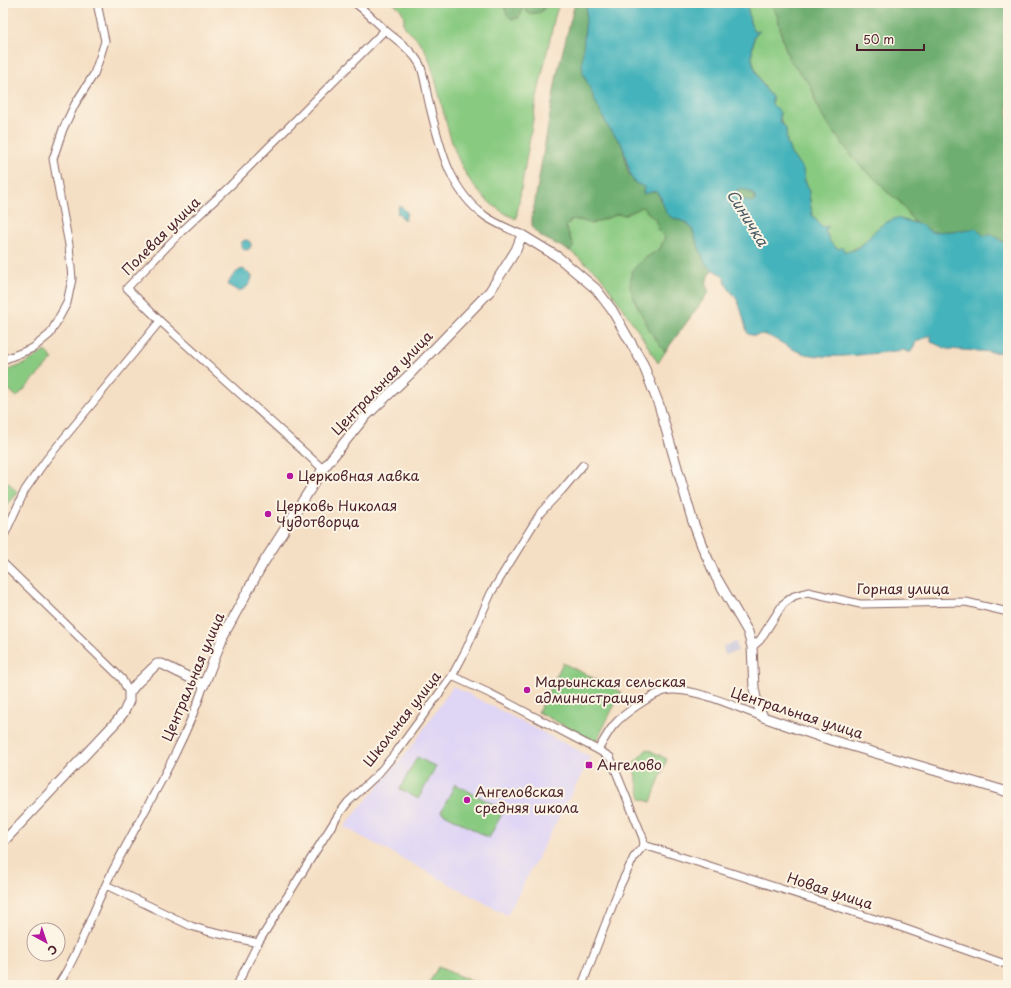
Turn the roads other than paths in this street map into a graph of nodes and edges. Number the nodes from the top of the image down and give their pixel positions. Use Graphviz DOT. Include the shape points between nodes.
graph roads {
  1 [pos="97,3"];
  2 [pos="355,3"];
  3 [pos="385,30"];
  4 [pos="522,236"];
  5 [pos="160,321"];
  6 [pos="3,360"];
  7 [pos="583,465"];
  8 [pos="323,469"];
  9 [pos="3,538"];
  10 [pos="3,563"];
  11 [pos="1008,612"];
  12 [pos="752,647"];
  13 [pos="452,676"];
  14 [pos="204,685"];
  15 [pos="129,693"];
  16 [pos="763,717"];
  17 [pos="598,750"];
  18 [pos="1008,792"];
  19 [pos="3,842"];
  20 [pos="644,845"];
  21 [pos="106,885"];
  22 [pos="258,943"];
  23 [pos="1008,965"];
  24 [pos="58,985"];
  25 [pos="237,985"];
  26 [pos="582,985"];
  1 -- 6 [label="street" via="105,41 94,74 75,104 53,159 69,245 72,279 67,303 50,334 33,348"];
  2 -- 3 [label="street"];
  3 -- 4 [label="street" via="411,51 420,64 438,142 450,174 459,189 484,215"];
  3 -- 5 [label="street, Полевая улица" via="127,288"];
  4 -- 8 [label="street, Центральная улица" via="490,291 364,418"];
  4 -- 12 [label="street" via="558,257 596,289 628,337 659,405 702,546 716,577 748,632"];
  5 -- 8 [label="street"];
  5 -- 9 [label="street" via="46,460 25,490"];
  7 -- 13 [label="street, Школьная улица" via="541,512 491,593"];
  8 -- 14 [label="street, Центральная улица" via="262,565 223,636"];
  10 -- 15 [label="street" via="122,679"];
  11 -- 12 [label="street, Горная улица" via="966,602 860,604 808,592 794,596 782,604 760,640"];
  12 -- 16 [label="street" via="754,688"];
  13 -- 17 [label="street"];
  13 -- 22 [label="street, Школьная улица" via="397,751 339,814"];
  14 -- 15 [label="street" via="162,664 157,664"];
  14 -- 21 [label="street, Центральная улица" via="184,735"];
  15 -- 19 [label="street" via="129,701 117,721"];
  16 -- 17 [label="street, Центральная улица" via="696,693 670,690 652,696 622,717"];
  16 -- 18 [label="street, Центральная улица" via="821,737"];
  17 -- 20 [label="street" via="610,757"];
  20 -- 23 [label="street, Новая улица" via="900,927"];
  20 -- 26 [label="street" via="634,857 620,886"];
  21 -- 22 [label="street" via="191,926"];
  21 -- 24 [label="street, Центральная улица"];
  22 -- 25 [label="street, Школьная улица"];
}
